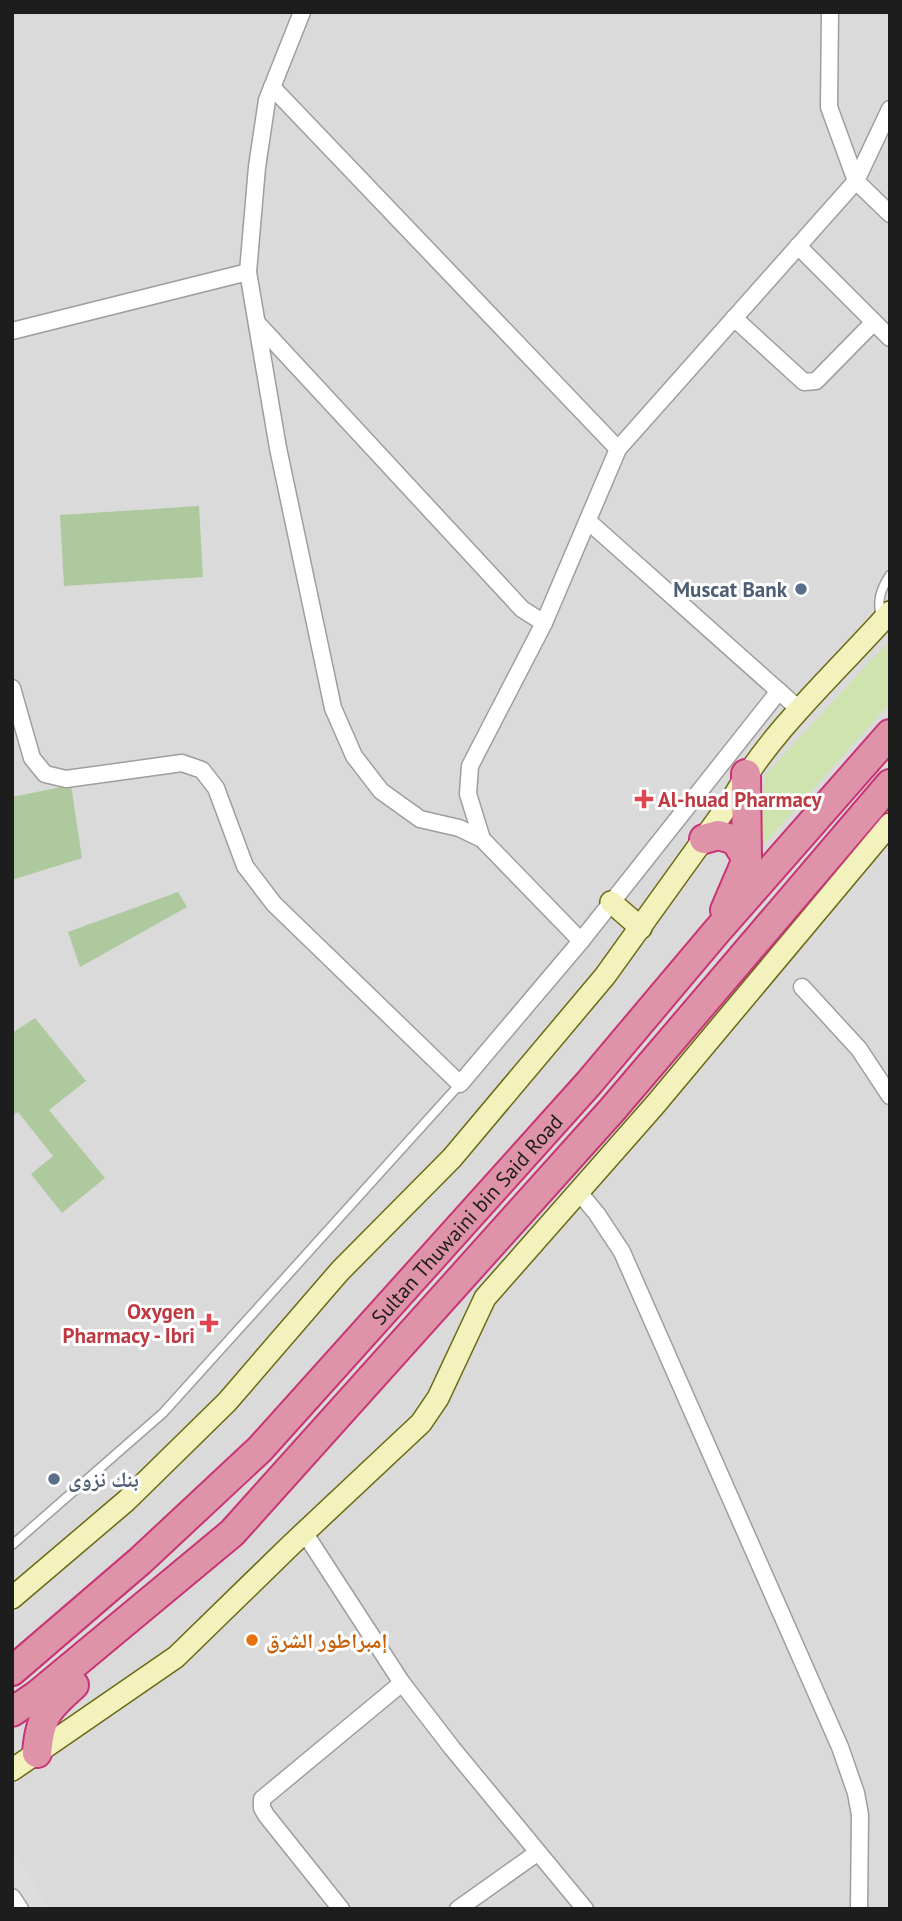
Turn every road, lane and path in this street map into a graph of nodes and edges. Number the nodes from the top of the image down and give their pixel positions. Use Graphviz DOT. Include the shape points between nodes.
graph roads {
  1 [pos="302,12"];
  2 [pos="830,12"];
  3 [pos="272,86"];
  4 [pos="890,109"];
  5 [pos="856,181"];
  6 [pos="890,214"];
  7 [pos="798,246"];
  8 [pos="248,272"];
  9 [pos="734,318"];
  10 [pos="874,321"];
  11 [pos="257,323"];
  12 [pos="12,331"];
  13 [pos="890,338"];
  14 [pos="618,449"];
  15 [pos="588,521"];
  16 [pos="890,575"];
  17 [pos="886,617"];
  18 [pos="544,623"];
  19 [pos="12,688"];
  20 [pos="779,691"];
  21 [pos="800,710"];
  22 [pos="890,734"];
  23 [pos="746,774"];
  24 [pos="890,784"];
  25 [pos="890,824"];
  26 [pos="482,839"];
  27 [pos="704,839"];
  28 [pos="747,859"];
  29 [pos="611,902"];
  30 [pos="641,928"];
  31 [pos="717,931"];
  32 [pos="581,941"];
  33 [pos="802,987"];
  34 [pos="460,1084"];
  35 [pos="890,1096"];
  36 [pos="578,1191"];
  37 [pos="304,1532"];
  38 [pos="232,1533"];
  39 [pos="12,1545"];
  40 [pos="12,1598"];
  41 [pos="12,1671"];
  42 [pos="402,1683"];
  43 [pos="12,1712"];
  44 [pos="37,1753"];
  45 [pos="12,1770"];
  46 [pos="537,1853"];
  47 [pos="12,1897"];
  48 [pos="20,1909"];
  49 [pos="341,1909"];
  50 [pos="458,1909"];
  51 [pos="585,1909"];
  52 [pos="859,1909"];
  1 -- 3 [label="street"];
  2 -- 5 [label="street" via="829,107"];
  3 -- 8 [label="street" via="257,167"];
  3 -- 14 [label="street"];
  4 -- 5 [label="street"];
  5 -- 6 [label="street"];
  5 -- 7 [label="street"];
  7 -- 9 [label="street"];
  7 -- 10 [label="street"];
  8 -- 11 [label="street"];
  8 -- 12 [label="street"];
  9 -- 10 [label="street" via="803,382 810,383"];
  9 -- 14 [label="street"];
  10 -- 13 [label="street"];
  11 -- 18 [label="street" via="522,609"];
  11 -- 26 [label="street" via="278,448 333,708 354,756 382,792 409,814"];
  14 -- 15 [label="street"];
  15 -- 18 [label="street"];
  15 -- 20 [label="street"];
  16 -- 17 [label="lane" via="878,606"];
  17 -- 21 [label="street"];
  18 -- 26 [label="street" via="470,766 468,794"];
  19 -- 34 [label="street" via="32,758 46,774 66,779 182,763 202,770 216,788 245,866 274,904"];
  20 -- 21 [label="street"];
  20 -- 29 [label="street"];
  21 -- 23 [label="street"];
  22 -- 31 [label="highway, Sultan Thuwaini bin Said Road"];
  23 -- 27 [label="street"];
  23 -- 28 [label="highway"];
  24 -- 38 [label="highway, Sultan Thuwaini bin Said Road" via="612,1110"];
  25 -- 36 [label="street"];
  26 -- 32 [label="street"];
  27 -- 28 [label="highway" via="718,835 735,840"];
  27 -- 30 [label="street"];
  28 -- 31 [label="highway"];
  29 -- 30 [label="street"];
  29 -- 32 [label="street"];
  30 -- 40 [label="street" via="452,1158 340,1271 227,1402 126,1501"];
  31 -- 41 [label="highway, Sultan Thuwaini bin Said Road" via="589,1083 260,1449"];
  32 -- 34 [label="street"];
  33 -- 35 [label="street" via="859,1049"];
  34 -- 39 [label="lane" via="163,1413"];
  36 -- 37 [label="street" via="480,1305 438,1398 421,1423"];
  36 -- 52 [label="street" via="622,1252 840,1747 860,1815"];
  37 -- 42 [label="street"];
  37 -- 44 [label="street" via="176,1657"];
  38 -- 43 [label="highway, Sultan Thuwaini bin Said Road"];
  38 -- 44 [label="highway" via="154,1615 59,1698 39,1730"];
  42 -- 46 [label="street"];
  42 -- 49 [label="street" via="262,1799 267,1815"];
  44 -- 45 [label="street"];
  46 -- 50 [label="street"];
  46 -- 51 [label="street"];
  47 -- 48 [label="street"];
}
